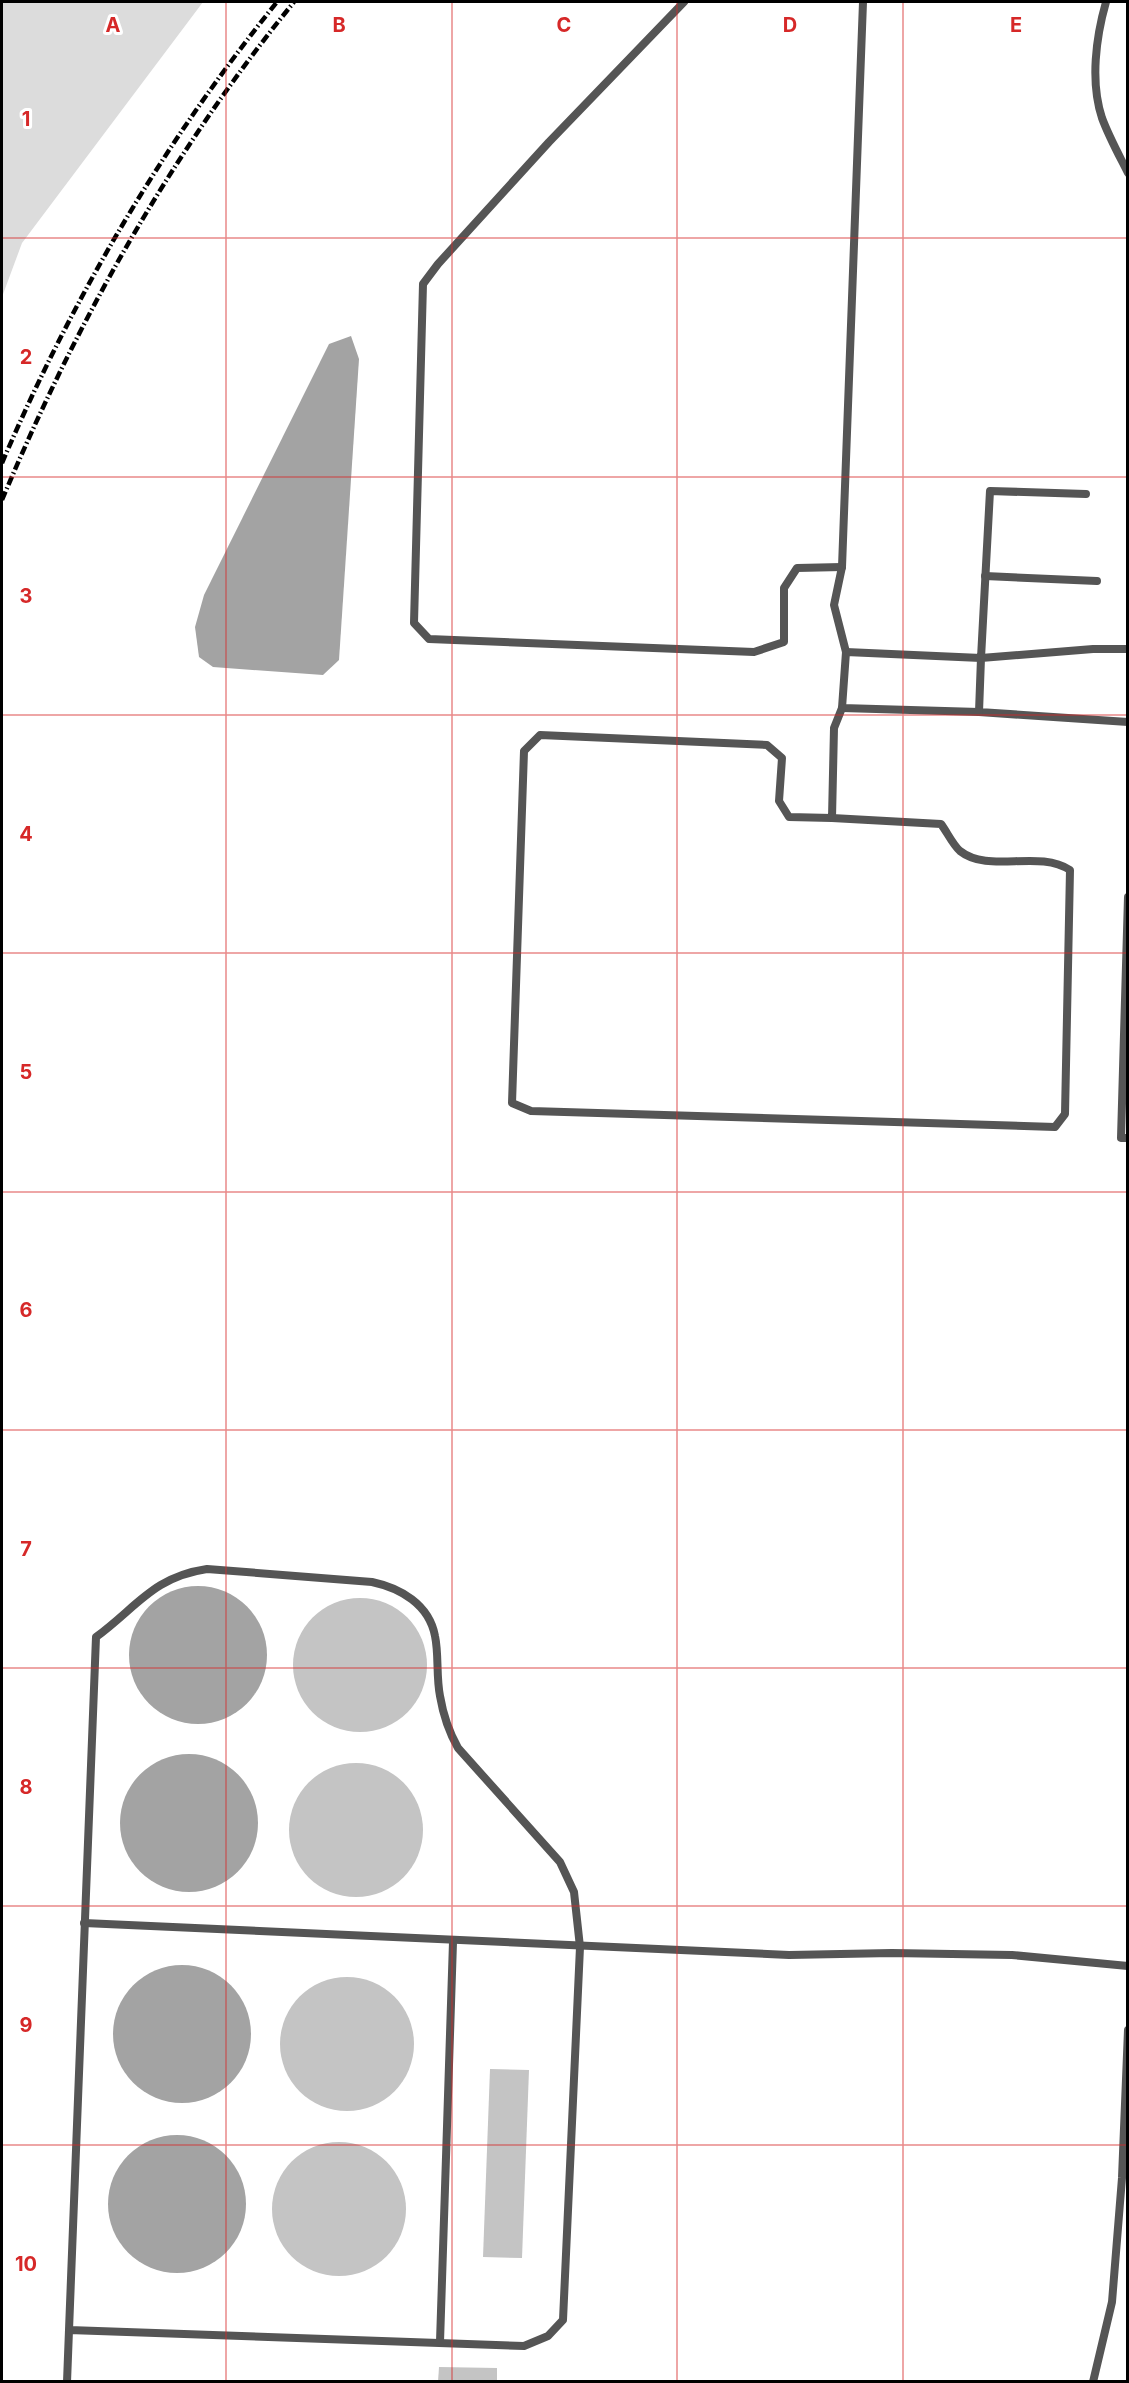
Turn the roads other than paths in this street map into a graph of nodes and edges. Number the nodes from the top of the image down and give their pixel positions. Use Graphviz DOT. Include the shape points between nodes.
graph roads {
  1 [pos="684,2"];
  2 [pos="863,2"];
  3 [pos="1106,2"];
  4 [pos="1128,173"];
  5 [pos="1086,494"];
  6 [pos="842,567"];
  7 [pos="985,576"];
  8 [pos="1098,581"];
  9 [pos="1128,649"];
  10 [pos="846,652"];
  11 [pos="981,658"];
  12 [pos="842,708"];
  13 [pos="979,712"];
  14 [pos="1128,723"];
  15 [pos="832,818"];
  16 [pos="1128,897"];
  17 [pos="1124,1138"];
  18 [pos="84,1923"];
  19 [pos="453,1942"];
  20 [pos="580,1947"];
  21 [pos="1128,1965"];
  22 [pos="1128,2030"];
  23 [pos="69,2330"];
  24 [pos="440,2342"];
  25 [pos="67,2382"];
  26 [pos="1093,2382"];
  1 -- 6 [label="lane" via="549,142 423,284 414,622 429,639 754,652 784,642 784,588 796,568"];
  2 -- 6 [label="lane"];
  3 -- 4 [label="lane" via="1098,29 1096,75 1101,116"];
  5 -- 7 [label="lane" via="990,491"];
  6 -- 10 [label="lane" via="834,605"];
  7 -- 8 [label="lane"];
  7 -- 11 [label="lane"];
  9 -- 11 [label="lane"];
  10 -- 11 [label="lane"];
  10 -- 12 [label="lane"];
  11 -- 13 [label="lane"];
  12 -- 13 [label="lane"];
  12 -- 15 [label="lane" via="834,728"];
  13 -- 14 [label="lane"];
  15 -- 15 [label="lane" via="941,824 959,850 975,860 1056,861 1070,870 1065,1114 1055,1126 531,1111 512,1103 524,751 540,735 767,745 782,758 779,801 789,817"];
  16 -- 17 [label="lane"];
  18 -- 19 [label="lane"];
  18 -- 20 [label="lane" via="96,1637 158,1585 184,1573 207,1569 372,1582 406,1593 421,1609 435,1635 440,1695 448,1730 458,1748 560,1862 574,1892"];
  18 -- 23 [label="lane"];
  19 -- 20 [label="lane"];
  19 -- 24 [label="lane"];
  20 -- 21 [label="lane" via="789,1955 1012,1955"];
  20 -- 24 [label="lane" via="563,2320 548,2336 524,2346"];
  22 -- 26 [label="lane" via="1112,2302"];
  23 -- 24 [label="lane"];
  23 -- 25 [label="lane"];
}
